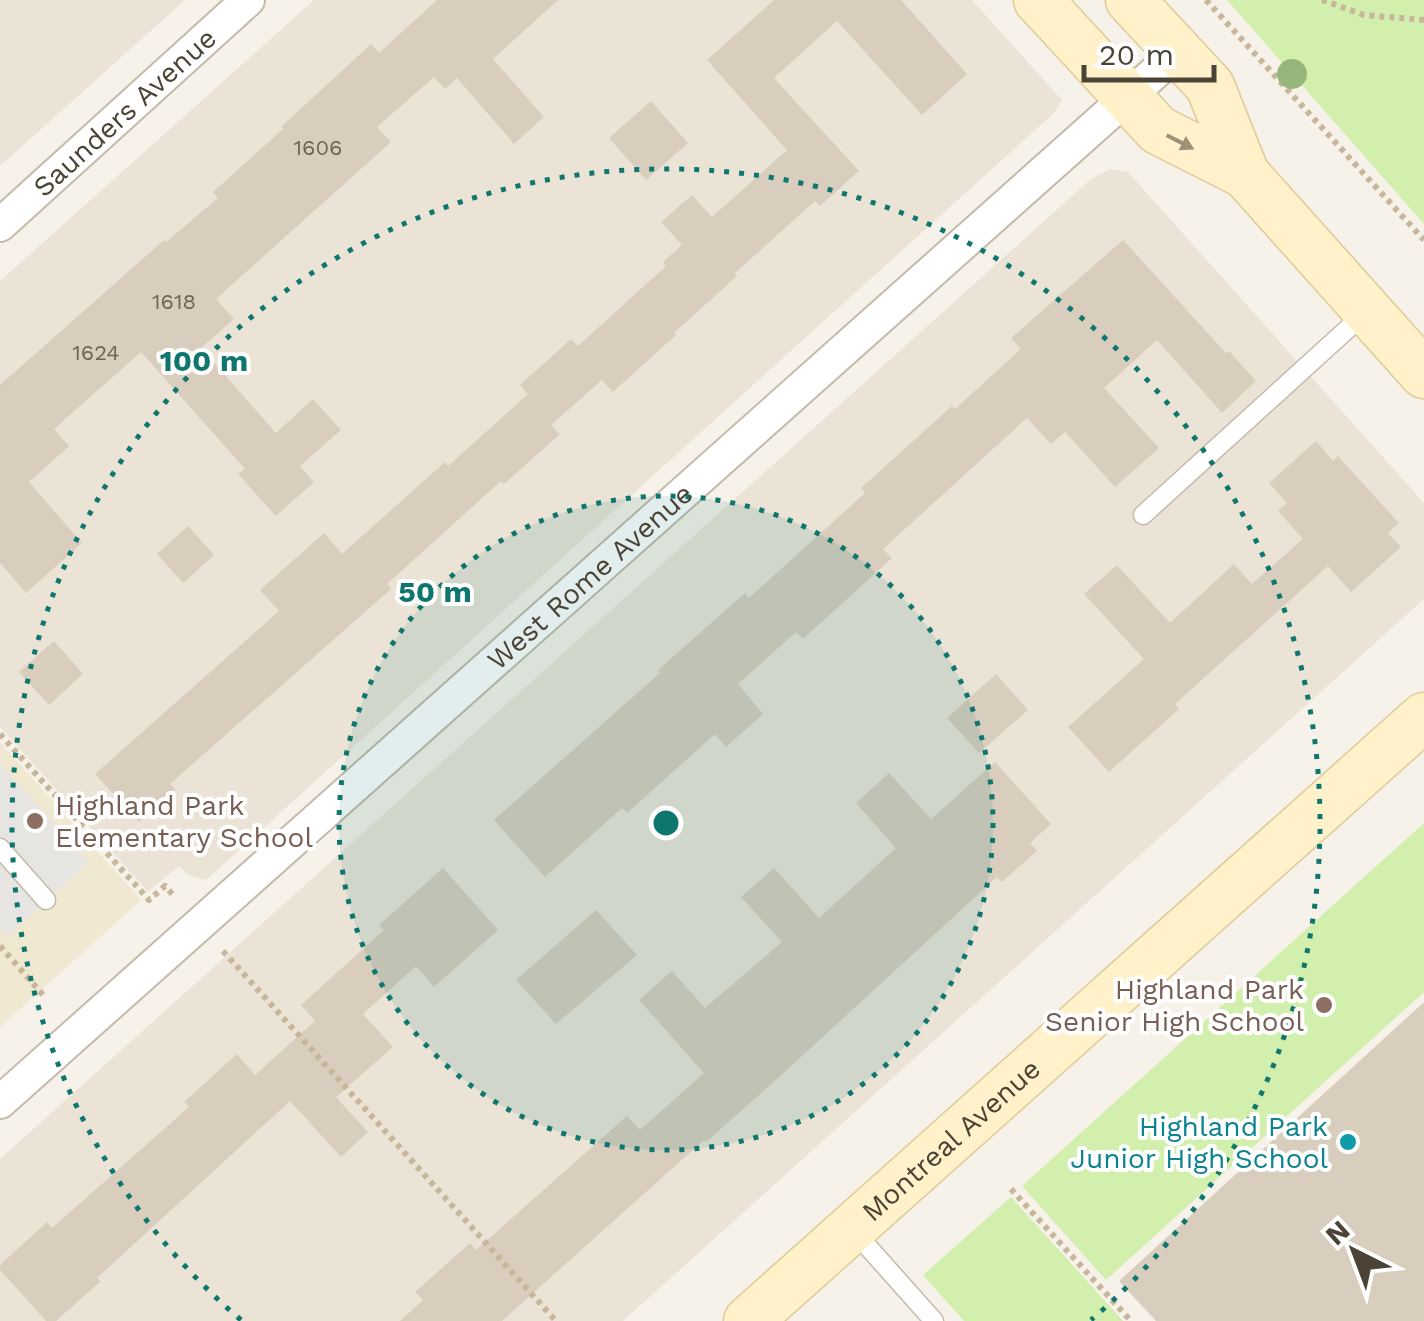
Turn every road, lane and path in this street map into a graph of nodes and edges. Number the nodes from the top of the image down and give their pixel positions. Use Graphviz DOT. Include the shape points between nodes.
graph roads {
  1 [pos="248,0"];
  2 [pos="1038,0"];
  3 [pos="1130,0"];
  4 [pos="1206,0"];
  5 [pos="1322,0"];
  6 [pos="1424,20"];
  7 [pos="1178,52"];
  8 [pos="1126,98"];
  9 [pos="1245,174"];
  10 [pos="0,224"];
  11 [pos="1424,240"];
  12 [pos="1367,311"];
  13 [pos="1424,339"];
  14 [pos="1424,374"];
  15 [pos="1143,515"];
  16 [pos="1424,717"];
  17 [pos="0,734"];
  18 [pos="0,848"];
  19 [pos="46,900"];
  20 [pos="199,924"];
  21 [pos="1,948"];
  22 [pos="44,995"];
  23 [pos="0,1102"];
  24 [pos="1011,1189"];
  25 [pos="852,1229"];
  26 [pos="556,1321"];
  27 [pos="748,1321"];
  28 [pos="934,1321"];
  29 [pos="1131,1321"];
  1 -- 10 [label="street, Saunders Avenue"];
  2 -- 8 [label="street"];
  3 -- 7 [label="street"];
  4 -- 11 [label="path"];
  5 -- 6 [label="path" via="1364,15"];
  7 -- 8 [label="street, West Rome Avenue"];
  7 -- 9 [label="street" via="1210,86"];
  8 -- 9 [label="street, one-way" via="1158,130"];
  8 -- 20 [label="street, West Rome Avenue"];
  9 -- 12 [label="street"];
  12 -- 13 [label="street"];
  12 -- 14 [label="street"];
  12 -- 15 [label="lane"];
  16 -- 25 [label="street, Montreal Avenue"];
  17 -- 20 [label="path" via="149,900 165,886"];
  18 -- 19 [label="lane"];
  20 -- 23 [label="street, West Rome Avenue"];
  20 -- 26 [label="path"];
  21 -- 22 [label="path"];
  24 -- 29 [label="path"];
  25 -- 27 [label="street, Montreal Avenue"];
  25 -- 28 [label="lane"];
}
